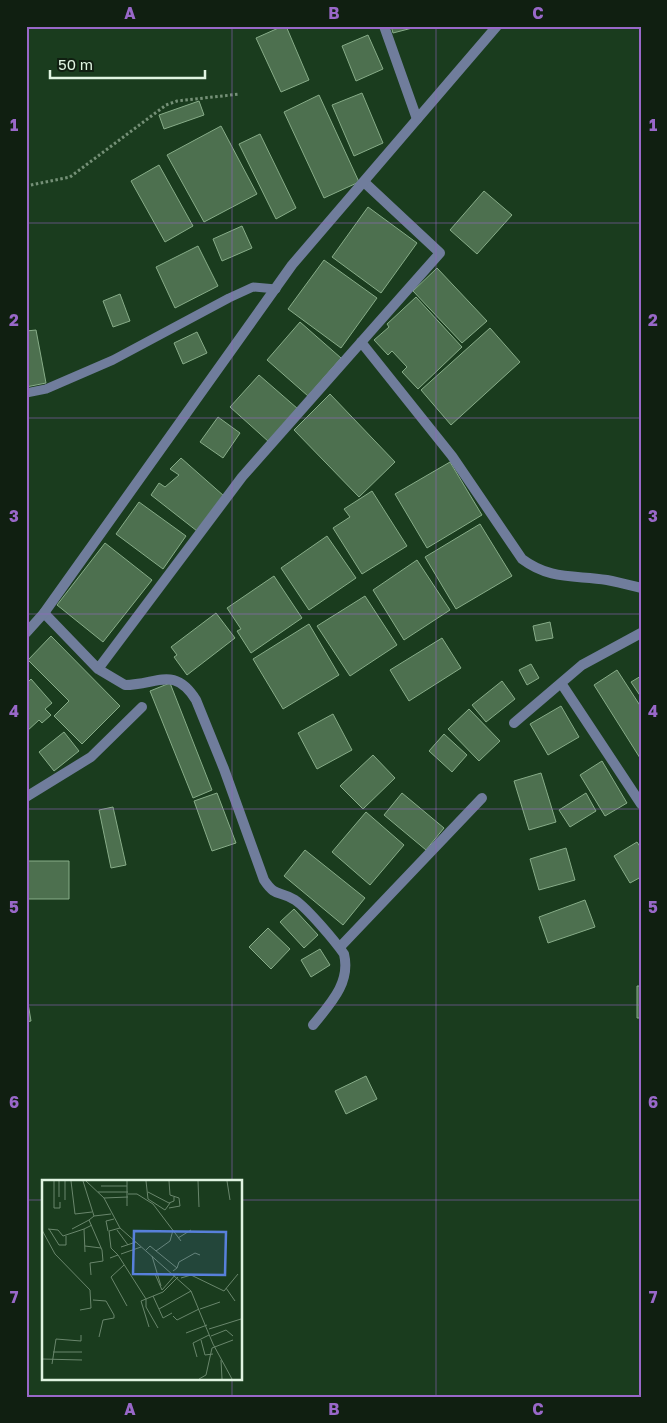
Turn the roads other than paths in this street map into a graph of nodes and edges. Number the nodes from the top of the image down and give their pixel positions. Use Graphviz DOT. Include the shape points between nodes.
graph roads {
  1 [pos="384,26"];
  2 [pos="492,28"];
  3 [pos="417,119"];
  4 [pos="364,182"];
  5 [pos="276,289"];
  6 [pos="362,342"];
  7 [pos="26,392"];
  8 [pos="641,588"];
  9 [pos="44,613"];
  10 [pos="26,632"];
  11 [pos="641,633"];
  12 [pos="98,669"];
  13 [pos="561,683"];
  14 [pos="142,707"];
  15 [pos="514,723"];
  16 [pos="26,797"];
  17 [pos="482,798"];
  18 [pos="641,804"];
  19 [pos="340,947"];
  20 [pos="313,1025"];
  1 -- 3 [label="street"];
  2 -- 3 [label="street"];
  3 -- 4 [label="street"];
  4 -- 5 [label="street"];
  4 -- 6 [label="street" via="440,253"];
  5 -- 7 [label="lane" via="253,288 113,360 46,389"];
  5 -- 9 [label="street"];
  6 -- 8 [label="street" via="452,456 522,559 550,575 607,580"];
  6 -- 12 [label="street" via="242,477"];
  9 -- 10 [label="street"];
  9 -- 12 [label="street"];
  11 -- 13 [label="street" via="582,665"];
  12 -- 19 [label="street" via="125,685 168,678 180,681 190,690 224,769 264,880 275,894 299,903"];
  13 -- 15 [label="street"];
  13 -- 18 [label="street"];
  14 -- 16 [label="street" via="91,757"];
  17 -- 19 [label="street"];
  19 -- 20 [label="street" via="347,965 345,978"];
}
